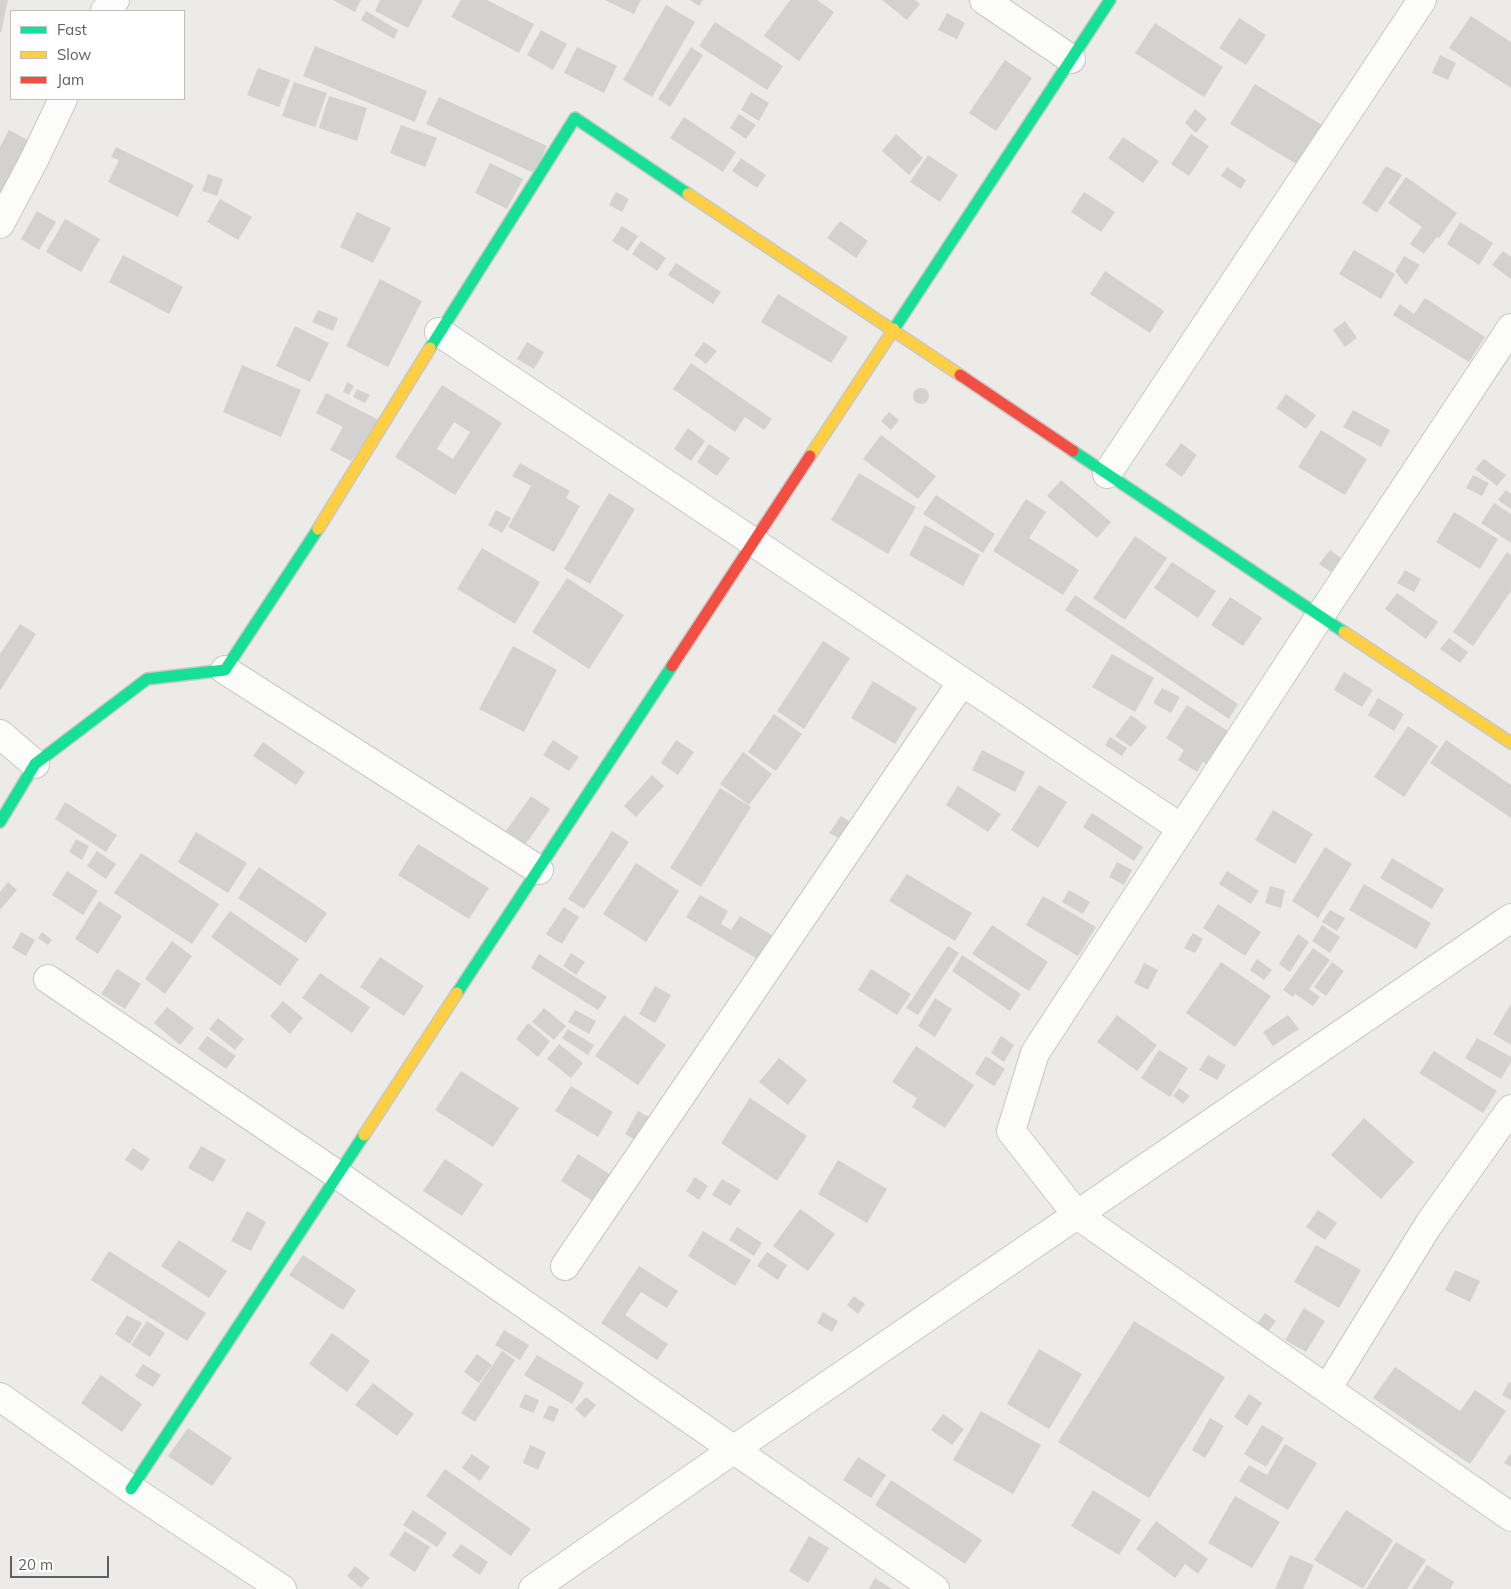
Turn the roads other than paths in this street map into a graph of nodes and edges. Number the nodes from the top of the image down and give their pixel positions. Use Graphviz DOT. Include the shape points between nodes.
graph roads {
  1 [pos="115,0"];
  2 [pos="984,0"];
  3 [pos="1110,0"];
  4 [pos="1422,0"];
  5 [pos="106,10"];
  6 [pos="1071,59"];
  7 [pos="62,100"];
  8 [pos="0,224"];
  9 [pos="1511,328"];
  10 [pos="893,330"];
  11 [pos="439,332"];
  12 [pos="1107,474"];
  13 [pos="754,542"];
  14 [pos="1320,616"];
  15 [pos="226,670"];
  16 [pos="962,682"];
  17 [pos="0,734"];
  18 [pos="1511,743"];
  19 [pos="35,764"];
  20 [pos="0,822"];
  21 [pos="1181,828"];
  22 [pos="538,870"];
  23 [pos="1511,918"];
  24 [pos="48,979"];
  25 [pos="1511,1109"];
  26 [pos="338,1175"];
  27 [pos="1077,1215"];
  28 [pos="565,1266"];
  29 [pos="1327,1389"];
  30 [pos="0,1397"];
  31 [pos="733,1450"];
  32 [pos="131,1489"];
  33 [pos="1511,1517"];
  34 [pos="282,1589"];
  35 [pos="533,1589"];
  36 [pos="935,1589"];
  1 -- 5 [label="street"];
  2 -- 6 [label="street"];
  3 -- 6 [label="street"];
  4 -- 12 [label="street"];
  6 -- 10 [label="street"];
  7 -- 8 [label="street"];
  9 -- 14 [label="street"];
  10 -- 11 [label="street" via="575,118"];
  10 -- 12 [label="street"];
  10 -- 13 [label="street"];
  11 -- 13 [label="street"];
  11 -- 15 [label="street" via="337,501"];
  12 -- 14 [label="street"];
  13 -- 16 [label="street"];
  13 -- 22 [label="street"];
  14 -- 18 [label="street"];
  14 -- 21 [label="street"];
  15 -- 19 [label="street" via="147,679"];
  15 -- 22 [label="street"];
  16 -- 21 [label="street"];
  16 -- 28 [label="street"];
  17 -- 19 [label="street"];
  19 -- 20 [label="street"];
  21 -- 27 [label="street" via="1035,1053 1011,1131"];
  22 -- 26 [label="street"];
  23 -- 27 [label="street"];
  24 -- 26 [label="street"];
  25 -- 29 [label="street" via="1429,1224"];
  26 -- 31 [label="street"];
  26 -- 32 [label="street"];
  27 -- 29 [label="street"];
  27 -- 31 [label="street"];
  29 -- 33 [label="street"];
  30 -- 32 [label="street"];
  31 -- 35 [label="street"];
  31 -- 36 [label="street"];
  32 -- 34 [label="street"];
}
